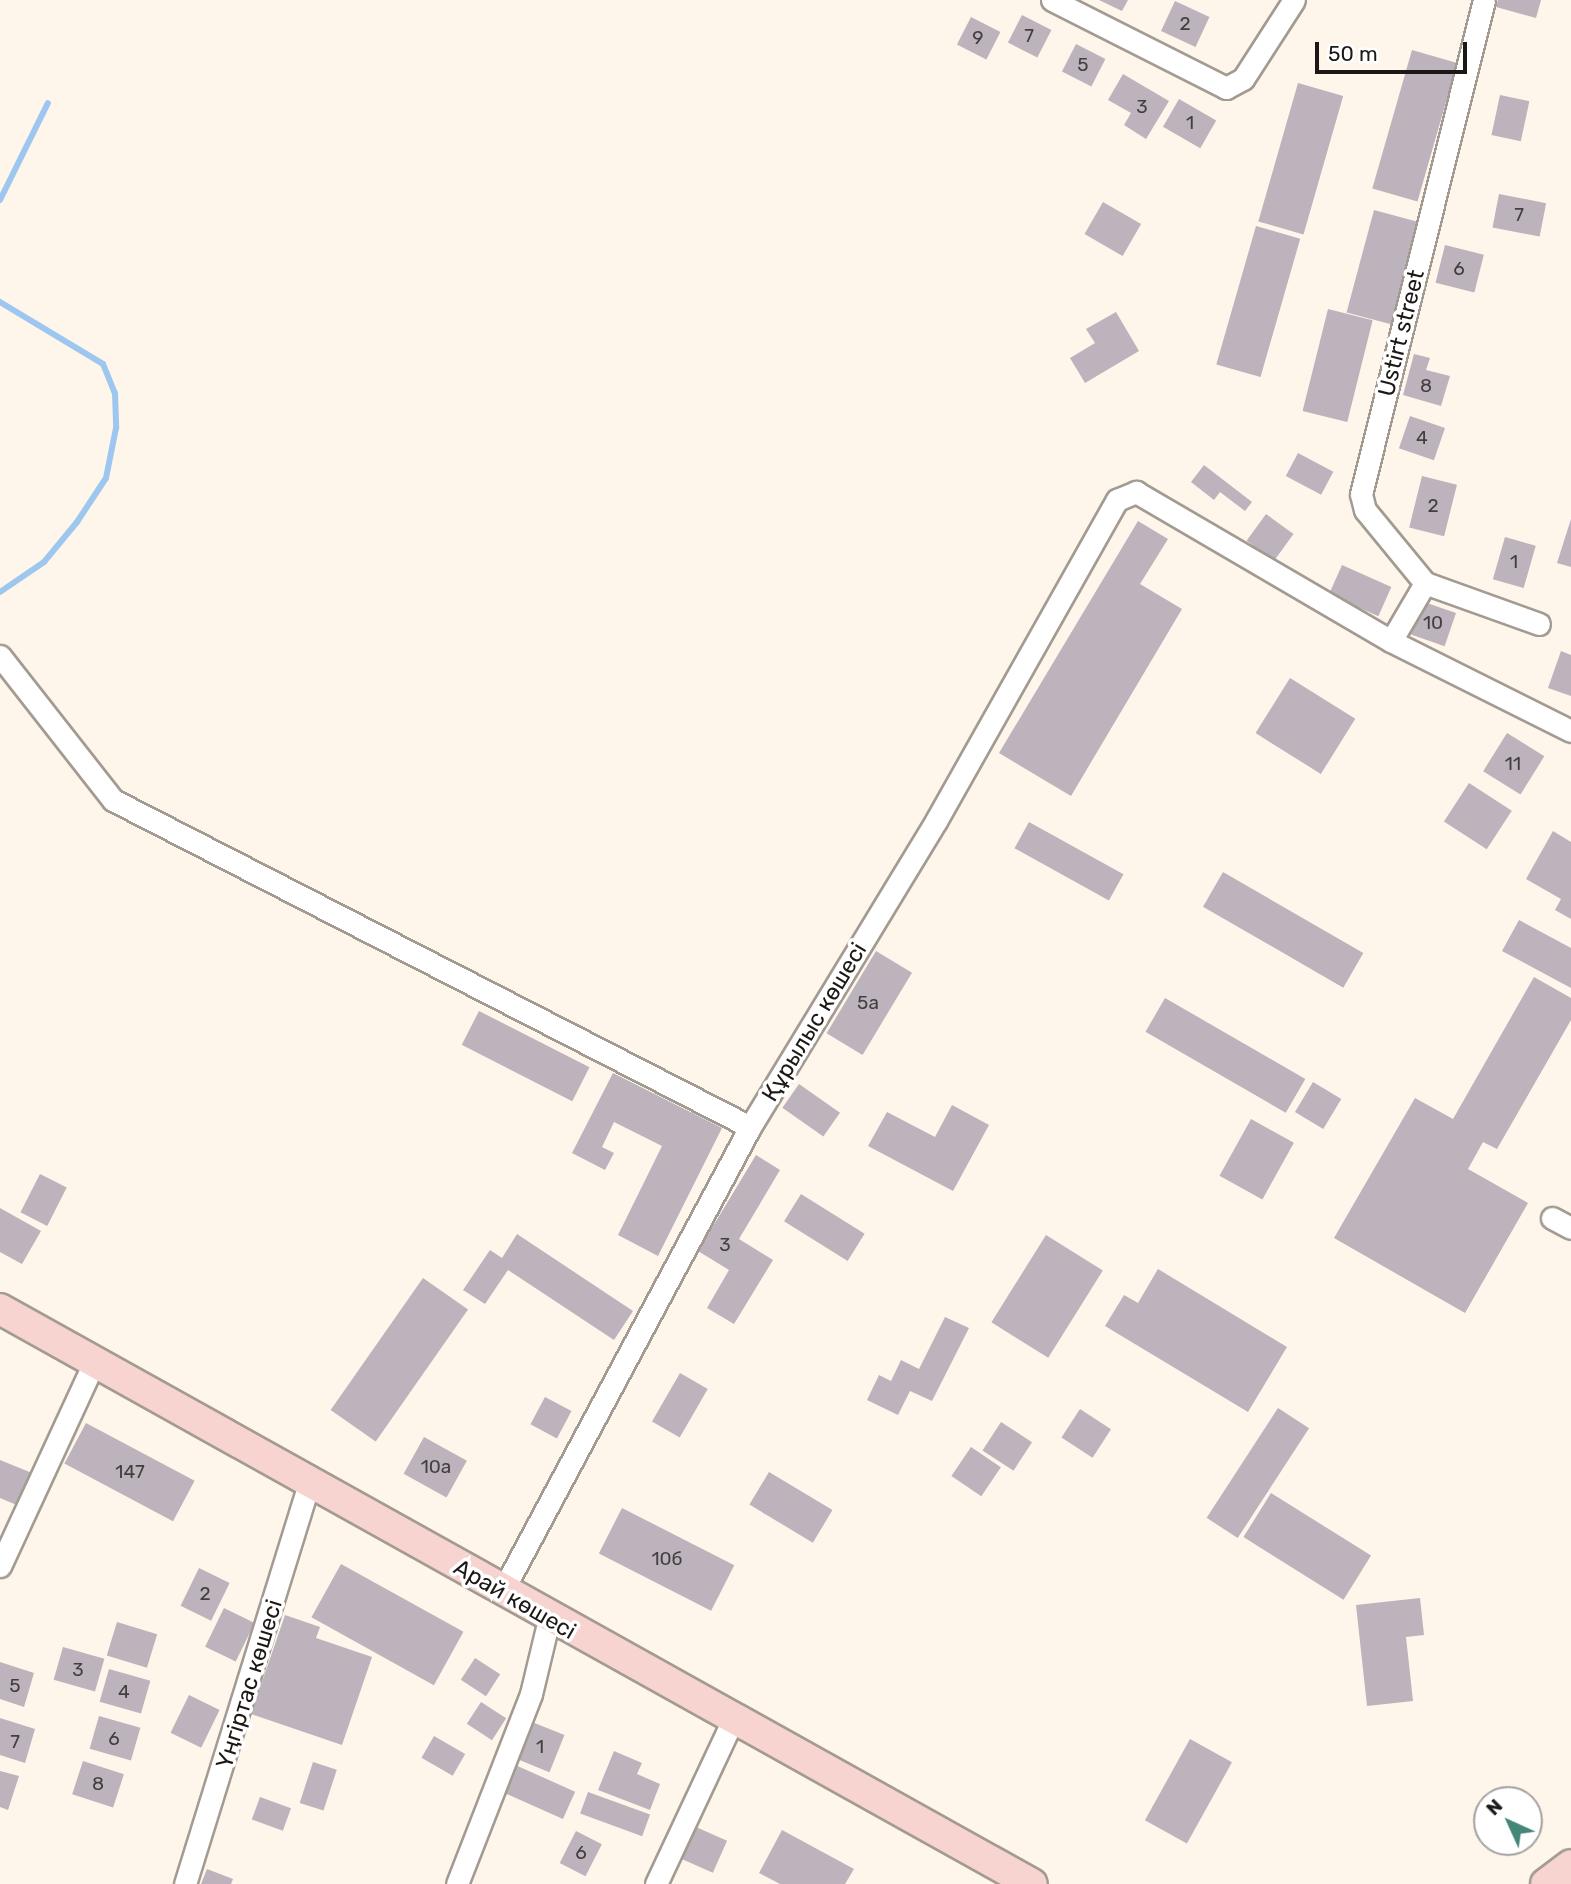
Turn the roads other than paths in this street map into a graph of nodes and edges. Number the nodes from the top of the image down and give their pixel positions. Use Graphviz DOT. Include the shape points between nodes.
graph roads {
  1 [pos="1052,0"];
  2 [pos="1294,0"];
  3 [pos="1484,0"];
  4 [pos="1425,583"];
  5 [pos="1538,624"];
  6 [pos="1391,641"];
  7 [pos="0,656"];
  8 [pos="1571,731"];
  9 [pos="750,1127"];
  10 [pos="1552,1218"];
  11 [pos="1571,1228"];
  12 [pos="0,1309"];
  13 [pos="94,1363"];
  14 [pos="309,1483"];
  15 [pos="0,1566"];
  16 [pos="503,1590"];
  17 [pos="549,1619"];
  18 [pos="732,1722"];
  19 [pos="1571,1865"];
  20 [pos="1013,1880"];
  21 [pos="185,1884"];
  22 [pos="457,1884"];
  23 [pos="656,1884"];
  24 [pos="1546,1884"];
  1 -- 2 [label="street" via="1226,88 1243,79"];
  3 -- 4 [label="street, Ustirt street" via="1361,494 1366,510"];
  4 -- 5 [label="street"];
  4 -- 6 [label="street"];
  6 -- 8 [label="street"];
  6 -- 9 [label="street, Құрылыс көшесі" via="1136,492 1117,500 936,821"];
  7 -- 9 [label="street" via="113,800"];
  9 -- 16 [label="street, Құрылыс көшесі"];
  10 -- 11 [label="street"];
  12 -- 13 [label="main road, Арай көшесі"];
  13 -- 14 [label="main road, Арай көшесі"];
  13 -- 15 [label="street"];
  14 -- 16 [label="main road, Арай көшесі"];
  14 -- 21 [label="street, Үңгіртас көшесі"];
  16 -- 17 [label="main road, Арай көшесі"];
  17 -- 18 [label="main road, Арай көшесі"];
  17 -- 22 [label="street" via="531,1694"];
  18 -- 20 [label="main road, Арай көшесі"];
  18 -- 23 [label="street"];
  19 -- 24 [label="main road"];
}
